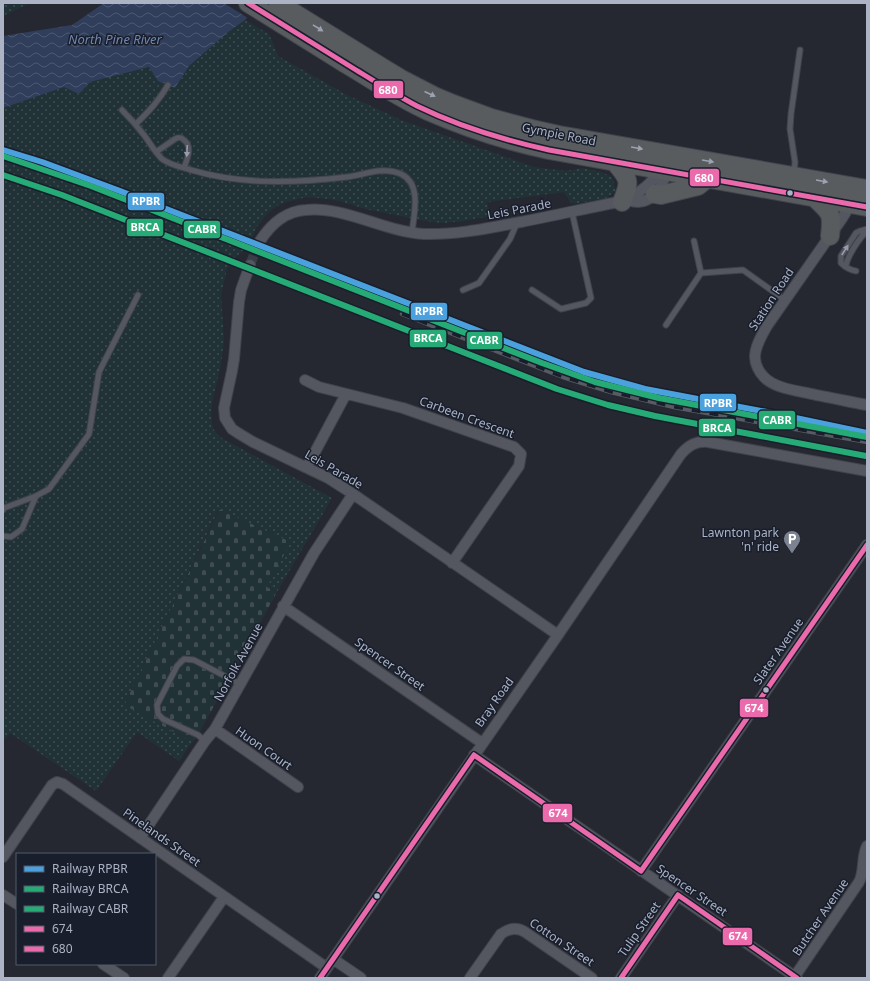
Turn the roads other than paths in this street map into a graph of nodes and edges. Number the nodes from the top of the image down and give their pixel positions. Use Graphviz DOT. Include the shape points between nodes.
graph roads {
  1 [pos="248,3"];
  2 [pos="278,9"];
  3 [pos="800,50"];
  4 [pos="168,85"];
  5 [pos="122,110"];
  6 [pos="136,124"];
  7 [pos="156,152"];
  8 [pos="614,161"];
  9 [pos="664,162"];
  10 [pos="184,168"];
  11 [pos="793,176"];
  12 [pos="708,178"];
  13 [pos="855,193"];
  14 [pos="655,194"];
  15 [pos="813,196"];
  16 [pos="625,201"];
  17 [pos="867,206"];
  18 [pos="572,212"];
  19 [pos="517,222"];
  20 [pos="867,230"];
  21 [pos="412,232"];
  22 [pos="830,236"];
  23 [pos="260,241"];
  24 [pos="694,241"];
  25 [pos="250,265"];
  26 [pos="856,271"];
  27 [pos="701,273"];
  28 [pos="463,290"];
  29 [pos="532,290"];
  30 [pos="138,295"];
  31 [pos="785,300"];
  32 [pos="666,325"];
  33 [pos="305,380"];
  34 [pos="346,394"];
  35 [pos="867,405"];
  36 [pos="308,468"];
  37 [pos="867,471"];
  38 [pos="353,494"];
  39 [pos="36,496"];
  40 [pos="3,510"];
  41 [pos="3,536"];
  42 [pos="867,545"];
  43 [pos="452,563"];
  44 [pos="283,606"];
  45 [pos="558,635"];
  46 [pos="240,684"];
  47 [pos="215,730"];
  48 [pos="206,741"];
  49 [pos="482,743"];
  50 [pos="474,755"];
  51 [pos="298,787"];
  52 [pos="140,838"];
  53 [pos="867,846"];
  54 [pos="3,857"];
  55 [pos="642,871"];
  56 [pos="865,877"];
  57 [pos="3,895"];
  58 [pos="678,895"];
  59 [pos="224,897"];
  60 [pos="16,903"];
  61 [pos="333,959"];
  62 [pos="104,965"];
  63 [pos="327,968"];
  64 [pos="796,977"];
  65 [pos="124,978"];
  66 [pos="168,978"];
  67 [pos="320,978"];
  68 [pos="361,978"];
  69 [pos="470,978"];
  70 [pos="592,978"];
  71 [pos="621,978"];
  1 -- 2 [label="highway, Gympie Road"];
  2 -- 8 [label="highway, Gympie Road" via="390,90 449,120 528,146"];
  2 -- 9 [label="highway, Gympie Road, one-way" via="434,96 511,124 590,140"];
  3 -- 11 [label="lane" via="790,128 795,162"];
  4 -- 6 [label="lane" via="154,106"];
  5 -- 6 [label="lane"];
  6 -- 7 [label="lane"];
  7 -- 10 [label="lane" via="166,162"];
  7 -- 10 [label="lane, one-way" via="178,137 182,138 189,148"];
  8 -- 9 [label="highway, Gympie Road"];
  8 -- 16 [label="highway" via="628,181"];
  9 -- 11 [label="highway, Gympie Road, one-way"];
  9 -- 12 [label="highway, Gympie Road"];
  9 -- 14 [label="street" via="662,183"];
  9 -- 16 [label="street, Leis Parade" via="648,185"];
  10 -- 21 [label="lane" via="222,178 277,182 335,179 382,171 397,173 410,182 414,191"];
  11 -- 13 [label="highway, Gympie Road, one-way"];
  12 -- 14 [label="highway" via="698,186 661,195"];
  12 -- 15 [label="highway, Gympie Road"];
  13 -- 15 [label="highway, Gympie Road"];
  13 -- 17 [label="highway, Gympie Road"];
  13 -- 22 [label="street, Station Road"];
  14 -- 16 [label="street, Leis Parade" via="649,199 637,202"];
  15 -- 22 [label="highway" via="830,214"];
  16 -- 18 [label="street, Leis Parade"];
  18 -- 19 [label="street, Leis Parade"];
  18 -- 29 [label="lane" via="591,298 586,303 561,309"];
  19 -- 21 [label="street, Leis Parade" via="457,233"];
  19 -- 28 [label="lane" via="510,239 479,283"];
  26 -- 20 [label="lane, one-way" via="846,267 847,260"];
  21 -- 23 [label="street, Leis Parade" via="341,213 305,210 281,218"];
  22 -- 31 [label="street, Station Road"];
  24 -- 27 [label="lane"];
  25 -- 36 [label="street, Leis Parade" via="239,302 234,359 224,408 225,418 238,433"];
  27 -- 31 [label="lane" via="743,270"];
  27 -- 32 [label="lane"];
  30 -- 39 [label="lane" via="99,372 89,434 49,489"];
  31 -- 35 [label="street, Station Road" via="758,342 755,359 764,377 786,388"];
  33 -- 34 [label="street, Carbeen Crescent" via="319,387"];
  34 -- 36 [label="street"];
  34 -- 43 [label="street, Carbeen Crescent" via="403,408 514,447 521,454 520,466"];
  36 -- 38 [label="street, Leis Parade"];
  37 -- 45 [label="street, Bray Road" via="708,442 692,444 681,454"];
  38 -- 43 [label="street, Leis Parade"];
  38 -- 44 [label="street, Norfolk Avenue" via="314,552"];
  39 -- 40 [label="lane"];
  39 -- 41 [label="lane" via="22,529 11,537"];
  42 -- 55 [label="street, Slater Avenue"];
  43 -- 45 [label="street, Leis Parade"];
  44 -- 46 [label="street, Norfolk Avenue"];
  44 -- 49 [label="street, Spencer Street"];
  45 -- 49 [label="street, Bray Road"];
  46 -- 47 [label="street, Norfolk Avenue"];
  46 -- 48 [label="lane" via="194,660 184,659 177,666 157,705 158,714"];
  47 -- 48 [label="street, Norfolk Avenue"];
  47 -- 51 [label="street, Huon Court"];
  48 -- 52 [label="street, Norfolk Avenue"];
  49 -- 50 [label="street, Bray Road"];
  50 -- 55 [label="street, Spencer Street"];
  50 -- 61 [label="street, Bray Road"];
  52 -- 54 [label="street, Pinelands Street" via="57,782 52,785"];
  52 -- 59 [label="street, Pinelands Street"];
  53 -- 56 [label="street, Butcher Avenue" via="863,856"];
  55 -- 58 [label="street, Spencer Street"];
  56 -- 64 [label="street, Butcher Avenue"];
  57 -- 60 [label="street"];
  58 -- 64 [label="street, Spencer Street"];
  58 -- 71 [label="street, Tulip Street"];
  59 -- 63 [label="street, Pinelands Street"];
  59 -- 66 [label="street"];
  61 -- 63 [label="street, Bray Road"];
  61 -- 68 [label="street"];
  62 -- 65 [label="street"];
  63 -- 67 [label="street, Bray Road"];
  69 -- 70 [label="street, Cotton Street" via="499,936 513,929 525,932"];
}
